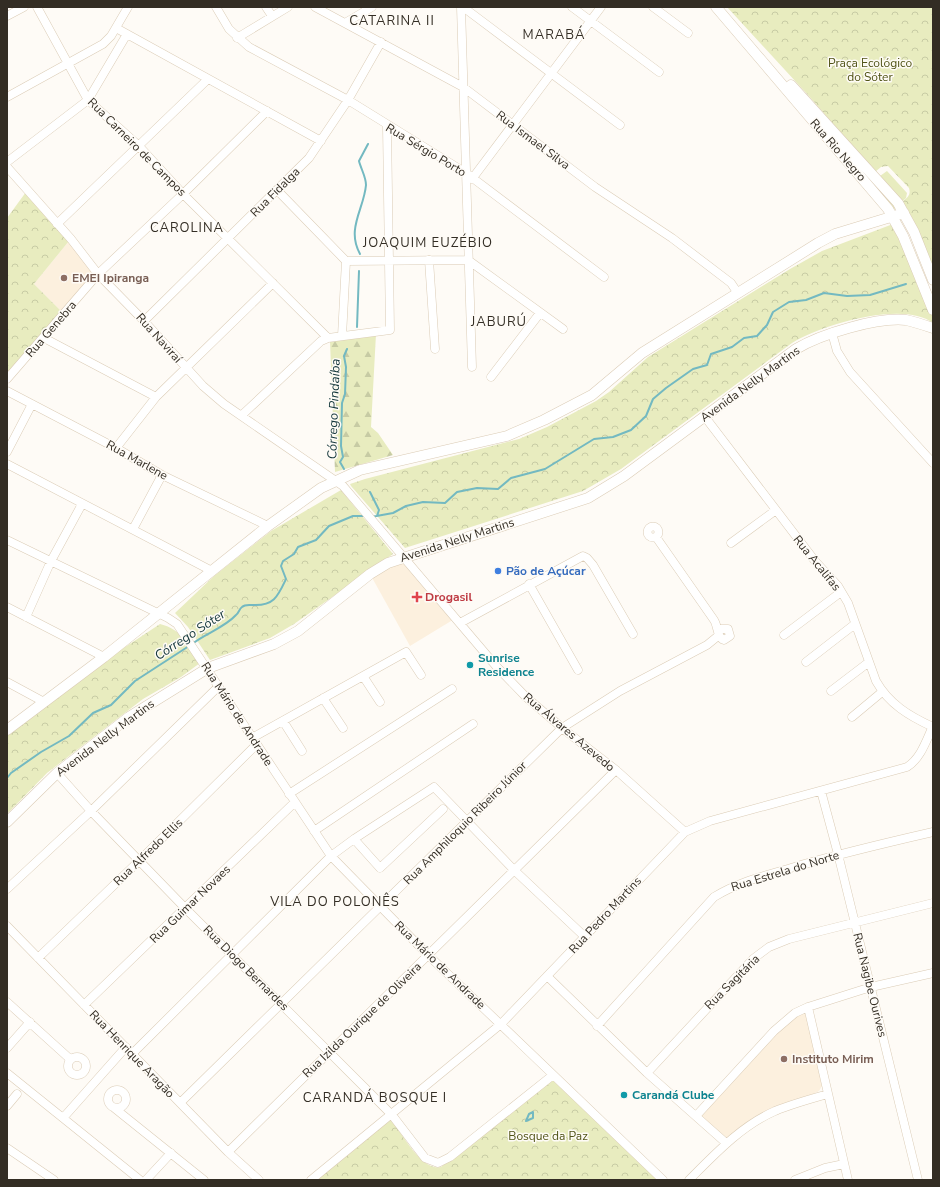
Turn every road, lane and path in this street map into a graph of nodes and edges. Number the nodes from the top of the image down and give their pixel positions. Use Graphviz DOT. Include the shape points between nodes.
graph roads {
  1 [pos="24,7"];
  2 [pos="37,7"];
  3 [pos="128,7"];
  4 [pos="216,7"];
  5 [pos="266,7"];
  6 [pos="288,7"];
  7 [pos="315,7"];
  8 [pos="372,7"];
  9 [pos="462,7"];
  10 [pos="572,7"];
  11 [pos="601,7"];
  12 [pos="653,7"];
  13 [pos="716,7"];
  14 [pos="724,7"];
  15 [pos="7,16"];
  16 [pos="272,16"];
  17 [pos="591,21"];
  18 [pos="345,23"];
  19 [pos="116,28"];
  20 [pos="688,33"];
  21 [pos="127,34"];
  22 [pos="237,38"];
  23 [pos="381,42"];
  24 [pos="68,65"];
  25 [pos="659,72"];
  26 [pos="551,74"];
  27 [pos="208,79"];
  28 [pos="463,87"];
  29 [pos="7,98"];
  30 [pos="88,100"];
  31 [pos="348,100"];
  32 [pos="266,111"];
  33 [pos="513,125"];
  34 [pos="620,125"];
  35 [pos="386,126"];
  36 [pos="321,141"];
  37 [pos="138,145"];
  38 [pos="7,167"];
  39 [pos="469,176"];
  40 [pos="278,190"];
  41 [pos="183,194"];
  42 [pos="904,212"];
  43 [pos="893,217"];
  44 [pos="57,224"];
  45 [pos="228,239"];
  46 [pos="429,260"];
  47 [pos="468,260"];
  48 [pos="390,261"];
  49 [pos="346,262"];
  50 [pos="98,274"];
  51 [pos="604,277"];
  52 [pos="933,280"];
  53 [pos="272,283"];
  54 [pos="737,292"];
  55 [pos="933,310"];
  56 [pos="540,313"];
  57 [pos="144,321"];
  58 [pos="933,328"];
  59 [pos="563,330"];
  60 [pos="832,333"];
  61 [pos="342,336"];
  62 [pos="44,338"];
  63 [pos="328,338"];
  64 [pos="435,348"];
  65 [pos="472,367"];
  66 [pos="185,368"];
  67 [pos="491,377"];
  68 [pos="7,379"];
  69 [pos="7,391"];
  70 [pos="156,397"];
  71 [pos="32,404"];
  72 [pos="242,415"];
  73 [pos="706,417"];
  74 [pos="116,448"];
  75 [pos="7,452"];
  76 [pos="933,463"];
  77 [pos="7,464"];
  78 [pos="162,475"];
  79 [pos="335,480"];
  80 [pos="82,504"];
  81 [pos="776,510"];
  82 [pos="268,526"];
  83 [pos="133,529"];
  84 [pos="656,537"];
  85 [pos="7,540"];
  86 [pos="731,543"];
  87 [pos="405,557"];
  88 [pos="51,561"];
  89 [pos="212,571"];
  90 [pos="530,584"];
  91 [pos="841,592"];
  92 [pos="7,607"];
  93 [pos="158,613"];
  94 [pos="26,617"];
  95 [pos="460,623"];
  96 [pos="855,624"];
  97 [pos="633,634"];
  98 [pos="784,635"];
  99 [pos="104,657"];
  100 [pos="806,662"];
  101 [pos="869,662"];
  102 [pos="208,668"];
  103 [pos="578,670"];
  104 [pos="421,675"];
  105 [pos="363,676"];
  106 [pos="7,682"];
  107 [pos="218,686"];
  108 [pos="452,689"];
  109 [pos="831,691"];
  110 [pos="882,692"];
  111 [pos="323,698"];
  112 [pos="44,702"];
  113 [pos="380,702"];
  114 [pos="852,717"];
  115 [pos="283,721"];
  116 [pos="474,724"];
  117 [pos="933,726"];
  118 [pos="343,728"];
  119 [pos="562,728"];
  120 [pos="7,730"];
  121 [pos="254,741"];
  122 [pos="302,751"];
  123 [pos="616,770"];
  124 [pos="57,774"];
  125 [pos="821,791"];
  126 [pos="290,794"];
  127 [pos="295,802"];
  128 [pos="443,808"];
  129 [pos="91,811"];
  130 [pos="467,821"];
  131 [pos="7,822"];
  132 [pos="314,831"];
  133 [pos="685,832"];
  134 [pos="933,832"];
  135 [pos="354,839"];
  136 [pos="838,854"];
  137 [pos="331,856"];
  138 [pos="139,861"];
  139 [pos="514,870"];
  140 [pos="7,889"];
  141 [pos="933,902"];
  142 [pos="380,906"];
  143 [pos="186,909"];
  144 [pos="854,922"];
  145 [pos="7,926"];
  146 [pos="584,936"];
  147 [pos="233,955"];
  148 [pos="428,955"];
  149 [pos="38,958"];
  150 [pos="933,973"];
  151 [pos="547,976"];
  152 [pos="871,987"];
  153 [pos="7,1002"];
  154 [pos="282,1003"];
  155 [pos="84,1005"];
  156 [pos="808,1007"];
  157 [pos="30,1022"];
  158 [pos="501,1024"];
  159 [pos="597,1026"];
  160 [pos="126,1047"];
  161 [pos="7,1048"];
  162 [pos="329,1052"];
  163 [pos="133,1053"];
  164 [pos="70,1059"];
  165 [pos="7,1072"];
  166 [pos="647,1073"];
  167 [pos="553,1075"];
  168 [pos="17,1094"];
  169 [pos="828,1094"];
  170 [pos="180,1103"];
  171 [pos="7,1106"];
  172 [pos="113,1107"];
  173 [pos="392,1115"];
  174 [pos="696,1116"];
  175 [pos="63,1118"];
  176 [pos="726,1143"];
  177 [pos="7,1148"];
  178 [pos="228,1152"];
  179 [pos="171,1153"];
  180 [pos="844,1164"];
  181 [pos="54,1180"];
  182 [pos="140,1180"];
  183 [pos="146,1180"];
  184 [pos="204,1180"];
  185 [pos="259,1180"];
  186 [pos="311,1180"];
  187 [pos="663,1180"];
  188 [pos="689,1180"];
  189 [pos="794,1180"];
  190 [pos="848,1180"];
  191 [pos="918,1180"];
  1 -- 15 [label="street"];
  2 -- 24 [label="street, Rua Carneiro de Campos"];
  3 -- 19 [label="street"];
  4 -- 22 [label="street, Rua Sérgio Porto"];
  5 -- 16 [label="street"];
  6 -- 16 [label="street"];
  7 -- 18 [label="street, Rua Ismael Silva"];
  8 -- 18 [label="street"];
  9 -- 26 [label="street"];
  9 -- 28 [label="street"];
  10 -- 17 [label="street"];
  11 -- 17 [label="street"];
  12 -- 20 [label="street"];
  13 -- 43 [label="main road, Rua Rio Negro"];
  14 -- 42 [label="main road, Rua Rio Negro" via="791,85 876,177"];
  16 -- 22 [label="street"];
  17 -- 25 [label="street"];
  17 -- 26 [label="street"];
  18 -- 23 [label="street, Rua Ismael Silva"];
  19 -- 21 [label="street"];
  19 -- 24 [label="street" via="104,44"];
  21 -- 27 [label="street"];
  21 -- 30 [label="street"];
  22 -- 31 [label="street, Rua Sérgio Porto" via="249,47"];
  23 -- 28 [label="street, Rua Ismael Silva"];
  23 -- 31 [label="street, Rua Fidalga"];
  24 -- 29 [label="street"];
  24 -- 30 [label="street, Rua Carneiro de Campos"];
  26 -- 33 [label="street"];
  26 -- 34 [label="street"];
  27 -- 32 [label="street"];
  27 -- 37 [label="street"];
  28 -- 33 [label="street, Rua Ismael Silva"];
  28 -- 39 [label="street"];
  30 -- 37 [label="street, Rua Carneiro de Campos"];
  30 -- 38 [label="street"];
  31 -- 35 [label="street, Rua Sérgio Porto"];
  31 -- 36 [label="street, Rua Fidalga"];
  32 -- 36 [label="street"];
  32 -- 41 [label="street, Rua Genebra"];
  33 -- 39 [label="street"];
  33 -- 54 [label="street, Rua Ismael Silva" via="595,187 672,238 731,283"];
  35 -- 39 [label="street, Rua Sérgio Porto"];
  35 -- 48 [label="street"];
  36 -- 40 [label="street, Rua Fidalga" via="309,158"];
  37 -- 41 [label="street, Rua Carneiro de Campos"];
  37 -- 44 [label="street"];
  38 -- 44 [label="street, Rua Naviraí"];
  39 -- 47 [label="street"];
  39 -- 51 [label="street, Rua Sérgio Porto"];
  40 -- 45 [label="street, Rua Fidalga"];
  40 -- 49 [label="street"];
  41 -- 45 [label="street, Rua Carneiro de Campos"];
  41 -- 50 [label="street, Rua Genebra"];
  42 -- 43 [label="main road"];
  42 -- 52 [label="main road, Rua Rio Negro"];
  43 -- 54 [label="main road" via="835,234"];
  43 -- 55 [label="main road, Rua Rio Negro"];
  44 -- 50 [label="street, Rua Naviraí"];
  45 -- 53 [label="street, Rua Carneiro de Campos"];
  45 -- 57 [label="street, Rua Fidalga"];
  46 -- 47 [label="street"];
  46 -- 48 [label="street"];
  46 -- 64 [label="street"];
  47 -- 56 [label="street"];
  47 -- 65 [label="street"];
  48 -- 49 [label="street"];
  48 -- 61 [label="street" via="390,330"];
  49 -- 61 [label="street"];
  50 -- 57 [label="street, Rua Naviraí"];
  50 -- 62 [label="street, Rua Genebra"];
  53 -- 63 [label="street, Rua Carneiro de Campos"];
  53 -- 66 [label="street"];
  54 -- 79 [label="main road" via="642,353 592,395 544,420 507,436 360,470"];
  56 -- 59 [label="street"];
  56 -- 67 [label="street"];
  57 -- 66 [label="street, Rua Naviraí"];
  58 -- 60 [label="main road, Avenida Nelly Martins" via="906,320 893,320"];
  60 -- 73 [label="main road, Avenida Nelly Martins" via="796,349"];
  60 -- 76 [label="street" via="837,350 850,372"];
  61 -- 63 [label="street"];
  62 -- 68 [label="street, Rua Genebra"];
  62 -- 70 [label="street"];
  63 -- 72 [label="street" via="321,341"];
  66 -- 70 [label="street"];
  66 -- 72 [label="street, Rua Naviraí" via="203,386"];
  69 -- 71 [label="street, Rua Marlene"];
  70 -- 74 [label="street"];
  71 -- 74 [label="street, Rua Marlene"];
  71 -- 75 [label="street"];
  72 -- 79 [label="street, Rua Naviraí"];
  73 -- 81 [label="street, Rua Acalifas"];
  73 -- 87 [label="main road, Avenida Nelly Martins" via="612,485 588,498"];
  74 -- 78 [label="street, Rua Marlene"];
  77 -- 80 [label="street"];
  78 -- 82 [label="street, Rua Marlene"];
  78 -- 83 [label="street"];
  79 -- 82 [label="main road"];
  79 -- 87 [label="street, Rua Álvares Azevedo" via="362,506"];
  80 -- 83 [label="street"];
  80 -- 88 [label="street"];
  81 -- 86 [label="street"];
  81 -- 91 [label="street, Rua Acalifas"];
  82 -- 89 [label="main road"];
  83 -- 89 [label="street"];
  84 -- 119 [label="street, Rua Amphiloquio Ribeiro Júnior" via="714,620 718,634 707,645 620,691"];
  85 -- 88 [label="street, Rua Mário de Andrade"];
  87 -- 95 [label="street, Rua Álvares Azevedo"];
  87 -- 102 [label="main road, Avenida Nelly Martins" via="388,563 372,573 298,631 274,644"];
  88 -- 93 [label="street, Rua Mário de Andrade"];
  88 -- 94 [label="street"];
  89 -- 93 [label="main road"];
  90 -- 95 [label="street"];
  90 -- 97 [label="street" via="583,556 588,558"];
  90 -- 103 [label="street"];
  91 -- 96 [label="street, Rua Acalifas" via="848,603"];
  91 -- 98 [label="street"];
  92 -- 94 [label="street"];
  93 -- 99 [label="main road"];
  93 -- 102 [label="street, Rua Mário de Andrade" via="177,624"];
  94 -- 99 [label="street"];
  95 -- 119 [label="street, Rua Álvares Azevedo" via="511,681"];
  96 -- 100 [label="street"];
  96 -- 101 [label="street, Rua Acalifas"];
  99 -- 112 [label="main road"];
  101 -- 109 [label="street"];
  101 -- 110 [label="street, Rua Acalifas"];
  102 -- 107 [label="street, Rua Mário de Andrade"];
  102 -- 124 [label="main road, Avenida Nelly Martins" via="129,717"];
  104 -- 105 [label="street, Rua Alfredo Ellis" via="406,652"];
  105 -- 111 [label="street, Rua Alfredo Ellis"];
  105 -- 113 [label="street"];
  106 -- 112 [label="street"];
  107 -- 121 [label="street, Rua Mário de Andrade"];
  107 -- 129 [label="street"];
  108 -- 126 [label="street"];
  110 -- 114 [label="street"];
  110 -- 117 [label="street, Rua Acalifas" via="903,711"];
  111 -- 115 [label="street, Rua Alfredo Ellis"];
  111 -- 118 [label="street"];
  112 -- 120 [label="main road"];
  115 -- 121 [label="street, Rua Alfredo Ellis"];
  115 -- 122 [label="street"];
  116 -- 132 [label="street"];
  117 -- 125 [label="street, Rua Pedro Martins" via="920,755 907,767"];
  119 -- 123 [label="street, Rua Álvares Azevedo"];
  119 -- 130 [label="street, Rua Amphiloquio Ribeiro Júnior"];
  121 -- 126 [label="street, Rua Mário de Andrade"];
  121 -- 138 [label="street, Rua Alfredo Ellis"];
  123 -- 133 [label="street, Rua Álvares Azevedo"];
  123 -- 139 [label="street, Rua Izilda Ourique de Oliveira"];
  124 -- 129 [label="street, Rua Diogo Bernardes"];
  124 -- 131 [label="main road, Avenida Nelly Martins"];
  125 -- 133 [label="street, Rua Pedro Martins" via="710,821"];
  125 -- 136 [label="street, Rua Nagibe Ourives"];
  126 -- 127 [label="street, Rua Mário de Andrade"];
  127 -- 132 [label="street, Rua Mário de Andrade"];
  127 -- 143 [label="street, Rua Guimar Novaes"];
  128 -- 135 [label="street" via="380,868"];
  129 -- 138 [label="street, Rua Diogo Bernardes"];
  129 -- 140 [label="street"];
  130 -- 135 [label="street" via="434,787"];
  130 -- 139 [label="street"];
  130 -- 142 [label="street, Rua Amphiloquio Ribeiro Júnior"];
  132 -- 137 [label="street, Rua Mário de Andrade"];
  133 -- 146 [label="street, Rua Pedro Martins"];
  134 -- 136 [label="street, Rua Estrela do Norte"];
  135 -- 137 [label="street"];
  136 -- 144 [label="street, Rua Nagibe Ourives"];
  136 -- 159 [label="street, Rua Estrela do Norte" via="742,882 714,897"];
  137 -- 142 [label="street, Rua Mário de Andrade"];
  137 -- 147 [label="street"];
  138 -- 143 [label="street, Rua Diogo Bernardes"];
  138 -- 149 [label="street, Rua Alfredo Ellis"];
  139 -- 146 [label="street"];
  139 -- 148 [label="street, Rua Izilda Ourique de Oliveira"];
  141 -- 144 [label="street, Rua Sagitária"];
  142 -- 148 [label="street, Rua Mário de Andrade"];
  142 -- 154 [label="street, Rua Amphiloquio Ribeiro Júnior"];
  143 -- 147 [label="street, Rua Diogo Bernardes"];
  143 -- 155 [label="street, Rua Guimar Novaes"];
  144 -- 152 [label="street, Rua Nagibe Ourives"];
  144 -- 166 [label="street, Rua Sagitária" via="789,939 769,947 739,972"];
  145 -- 149 [label="street, Rua Henrique Aragão"];
  146 -- 151 [label="street, Rua Pedro Martins"];
  147 -- 154 [label="street, Rua Diogo Bernardes"];
  147 -- 163 [label="street"];
  148 -- 158 [label="street, Rua Mário de Andrade"];
  148 -- 162 [label="street, Rua Izilda Ourique de Oliveira"];
  149 -- 155 [label="street, Rua Henrique Aragão"];
  150 -- 152 [label="street"];
  151 -- 158 [label="street, Rua Pedro Martins"];
  151 -- 159 [label="street"];
  152 -- 156 [label="street"];
  152 -- 191 [label="street, Rua Nagibe Ourives"];
  153 -- 157 [label="street"];
  154 -- 162 [label="street, Rua Diogo Bernardes"];
  154 -- 170 [label="street, Rua Amphiloquio Ribeiro Júnior"];
  155 -- 160 [label="street, Rua Henrique Aragão"];
  156 -- 169 [label="street"];
  156 -- 174 [label="street" via="795,1013 774,1031"];
  157 -- 161 [label="street"];
  157 -- 164 [label="street"];
  158 -- 167 [label="street, Rua Mário de Andrade"];
  158 -- 173 [label="street, Rua Pedro Martins"];
  159 -- 166 [label="street"];
  160 -- 163 [label="street, Rua Henrique Aragão"];
  160 -- 175 [label="street"];
  162 -- 173 [label="street, Rua Diogo Bernardes"];
  162 -- 178 [label="street, Rua Izilda Ourique de Oliveira"];
  163 -- 170 [label="street, Rua Henrique Aragão"];
  165 -- 175 [label="street"];
  166 -- 174 [label="street"];
  167 -- 173 [label="street, Rua Diogo Bernardes" via="442,1162 434,1163 425,1158"];
  167 -- 187 [label="street, Rua Mário de Andrade"];
  168 -- 171 [label="street"];
  169 -- 176 [label="street" via="774,1112 753,1123"];
  169 -- 180 [label="street"];
  170 -- 178 [label="street, Rua Henrique Aragão"];
  172 -- 179 [label="street"];
  173 -- 186 [label="street, Rua Pedro Martins"];
  174 -- 176 [label="street"];
  175 -- 182 [label="street"];
  176 -- 188 [label="street"];
  177 -- 181 [label="street"];
  178 -- 185 [label="street, Rua Henrique Aragão"];
  179 -- 183 [label="street"];
  179 -- 184 [label="street"];
  180 -- 189 [label="street"];
  180 -- 190 [label="street"];
}
